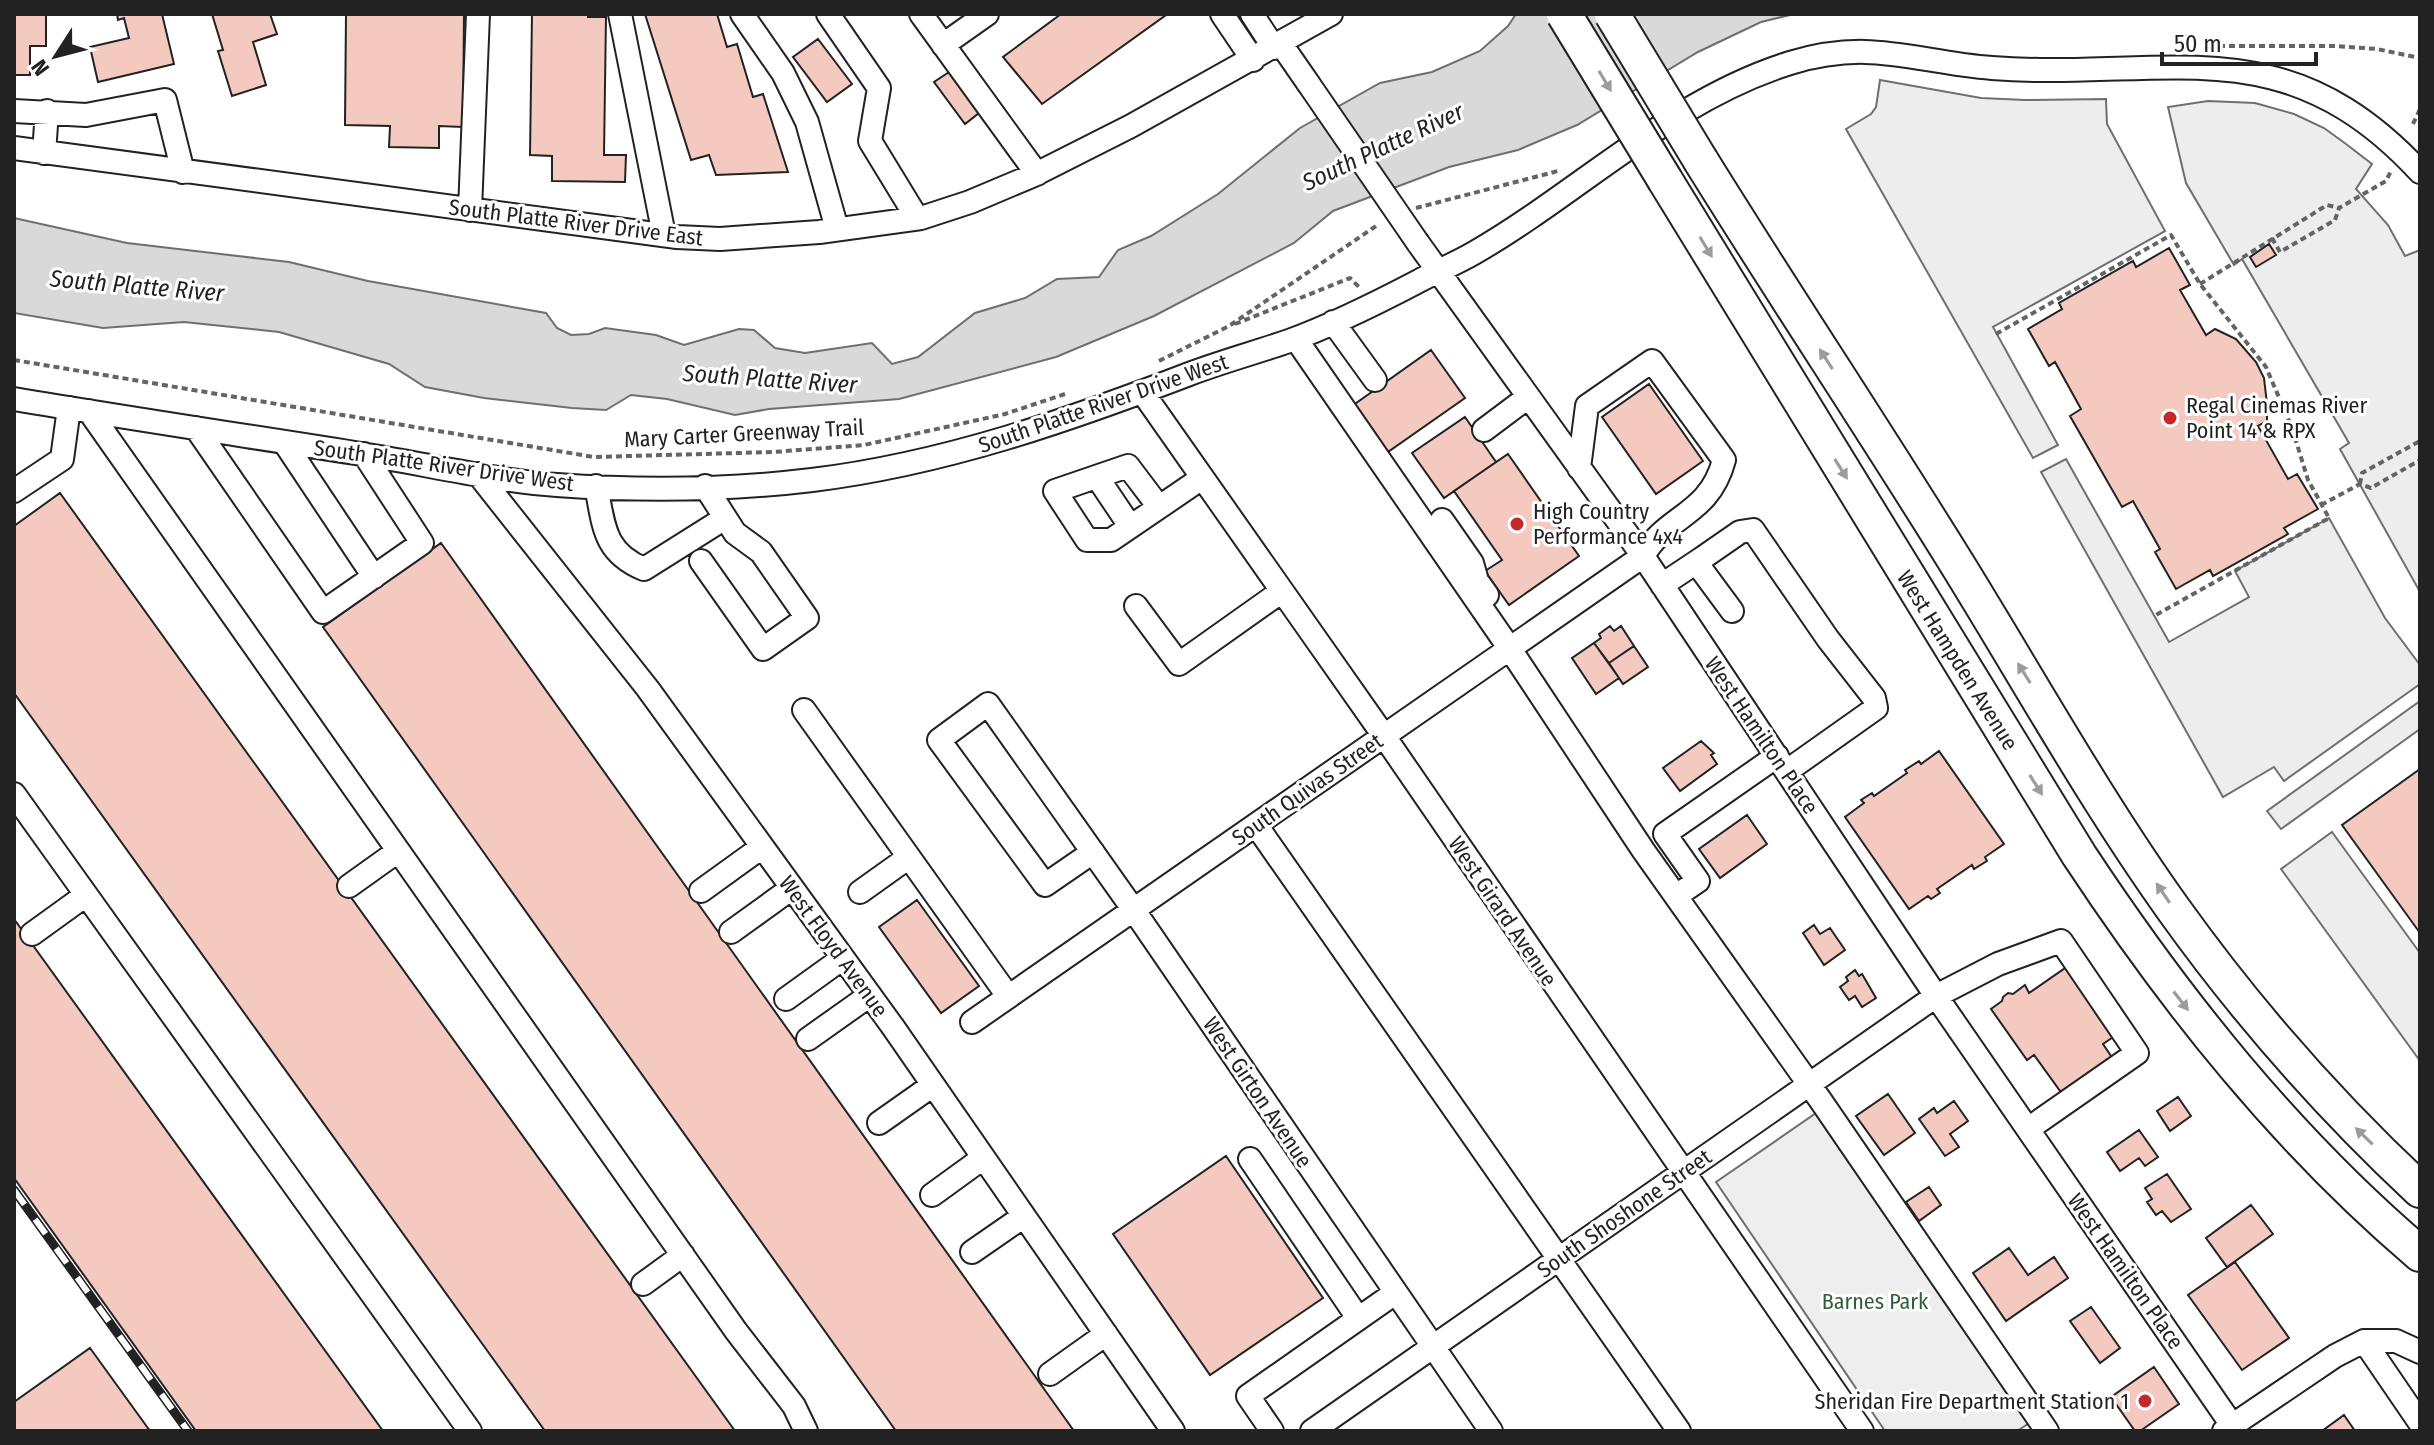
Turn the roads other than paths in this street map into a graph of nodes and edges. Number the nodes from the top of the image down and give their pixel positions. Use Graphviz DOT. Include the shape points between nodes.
graph roads {
  1 [pos="478,14"];
  2 [pos="620,14"];
  3 [pos="742,14"];
  4 [pos="828,14"];
  5 [pos="921,14"];
  6 [pos="987,14"];
  7 [pos="1222,14"];
  8 [pos="1252,14"];
  9 [pos="1331,14"];
  10 [pos="1564,14"];
  11 [pos="1612,14"];
  12 [pos="943,45"];
  13 [pos="1278,46"];
  14 [pos="1253,60"];
  15 [pos="14,111"];
  16 [pos="47,111"];
  17 [pos="14,148"];
  18 [pos="44,153"];
  19 [pos="183,172"];
  20 [pos="2420,172"];
  21 [pos="1037,174"];
  22 [pos="470,210"];
  23 [pos="917,218"];
  24 [pos="837,229"];
  25 [pos="664,235"];
  26 [pos="1438,271"];
  27 [pos="1333,322"];
  28 [pos="1296,339"];
  29 [pos="1375,380"];
  30 [pos="1143,393"];
  31 [pos="1528,397"];
  32 [pos="14,399"];
  33 [pos="79,410"];
  34 [pos="196,428"];
  35 [pos="1484,430"];
  36 [pos="284,442"];
  37 [pos="364,454"];
  38 [pos="1579,468"];
  39 [pos="478,474"];
  40 [pos="1097,477"];
  41 [pos="1202,478"];
  42 [pos="596,486"];
  43 [pos="705,486"];
  44 [pos="14,491"];
  45 [pos="1159,507"];
  46 [pos="725,518"];
  47 [pos="1442,520"];
  48 [pos="1130,526"];
  49 [pos="1643,556"];
  50 [pos="1701,559"];
  51 [pos="701,561"];
  52 [pos="374,577"];
  53 [pos="1662,585"];
  54 [pos="1282,591"];
  55 [pos="1136,606"];
  56 [pos="1732,611"];
  57 [pos="1514,646"];
  58 [pos="804,710"];
  59 [pos="1384,736"];
  60 [pos="1782,764"];
  61 [pos="14,794"];
  62 [pos="1256,825"];
  63 [pos="762,847"];
  64 [pos="398,851"];
  65 [pos="1093,852"];
  66 [pos="909,857"];
  67 [pos="349,886"];
  68 [pos="792,888"];
  69 [pos="701,891"];
  70 [pos="860,892"];
  71 [pos="86,895"];
  72 [pos="1676,896"];
  73 [pos="1133,909"];
  74 [pos="731,932"];
  75 [pos="32,934"];
  76 [pos="843,958"];
  77 [pos="870,995"];
  78 [pos="1008,996"];
  79 [pos="1936,996"];
  80 [pos="786,999"];
  81 [pos="972,1022"];
  82 [pos="808,1039"];
  83 [pos="1809,1084"];
  84 [pos="933,1085"];
  85 [pos="879,1123"];
  86 [pos="2028,1129"];
  87 [pos="983,1158"];
  88 [pos="1250,1159"];
  89 [pos="1683,1173"];
  90 [pos="2420,1190"];
  91 [pos="932,1195"];
  92 [pos="1024,1216"];
  93 [pos="972,1252"];
  94 [pos="2420,1254"];
  95 [pos="683,1255"];
  96 [pos="1559,1259"];
  97 [pos="643,1284"];
  98 [pos="1395,1293"];
  99 [pos="1358,1318"];
  100 [pos="1106,1334"];
  101 [pos="2364,1341"];
  102 [pos="1433,1347"];
  103 [pos="2415,1349"];
  104 [pos="1050,1374"];
  105 [pos="2420,1423"];
  106 [pos="2231,1429"];
  107 [pos="470,1431"];
  108 [pos="806,1431"];
  109 [pos="1173,1431"];
  110 [pos="1272,1431"];
  111 [pos="1312,1431"];
  112 [pos="1491,1431"];
  113 [pos="1679,1431"];
  114 [pos="1862,1431"];
  115 [pos="2047,1431"];
  1 -- 22 [label="street"];
  2 -- 25 [label="street"];
  3 -- 24 [label="street" via="783,73 807,122"];
  4 -- 23 [label="street" via="879,88 870,141"];
  5 -- 12 [label="street"];
  6 -- 12 [label="street"];
  7 -- 14 [label="street"];
  8 -- 13 [label="street, West Hamilton Place"];
  9 -- 13 [label="street, South Platte River Drive East"];
  10 -- 94 [label="highway, West Hampden Avenue, one-way, bridge" via="2071,842 2147,957 2314,1154"];
  90 -- 11 [label="highway, one-way, bridge" via="2285,1051 2174,910"];
  12 -- 21 [label="street"];
  13 -- 14 [label="street, South Platte River Drive East"];
  13 -- 26 [label="street, West Hamilton Place, bridge"];
  14 -- 21 [label="street, South Platte River Drive East"];
  15 -- 16 [label="street"];
  16 -- 18 [label="street"];
  16 -- 19 [label="street" via="86,115 165,100"];
  17 -- 18 [label="street, South Platte River Drive East"];
  18 -- 19 [label="street, South Platte River Drive East"];
  19 -- 22 [label="street, South Platte River Drive East"];
  20 -- 26 [label="street, South Platte River Drive West" via="2379,133 2325,96 2276,78 2215,67 2025,69 1890,51 1840,51 1766,72 1661,126 1488,244"];
  21 -- 23 [label="street, South Platte River Drive East"];
  22 -- 25 [label="street, South Platte River Drive East"];
  23 -- 24 [label="street, South Platte River Drive East"];
  24 -- 25 [label="street, South Platte River Drive East" via="720,239"];
  26 -- 27 [label="street, South Platte River Drive West"];
  26 -- 31 [label="street, West Hamilton Place"];
  27 -- 28 [label="street, South Platte River Drive West"];
  27 -- 29 [label="street"];
  28 -- 30 [label="street, South Platte River Drive West"];
  28 -- 57 [label="street"];
  30 -- 41 [label="street, West Girard Avenue"];
  30 -- 43 [label="street, South Platte River Drive West" via="1039,429 904,463 811,480"];
  31 -- 35 [label="street"];
  31 -- 38 [label="street, West Hamilton Place"];
  32 -- 33 [label="street, South Platte River Drive West"];
  33 -- 34 [label="street, South Platte River Drive West"];
  33 -- 44 [label="street" via="62,459"];
  33 -- 64 [label="street"];
  34 -- 36 [label="street, South Platte River Drive West"];
  34 -- 52 [label="street" via="323,612"];
  36 -- 37 [label="street, South Platte River Drive West"];
  36 -- 52 [label="street"];
  37 -- 39 [label="street, South Platte River Drive West"];
  37 -- 52 [label="street" via="422,543"];
  38 -- 49 [label="street, West Hamilton Place"];
  38 -- 49 [label="street, South Quivas Street" via="1587,406 1652,361 1724,460 1703,502 1652,541"];
  39 -- 42 [label="street, South Platte River Drive West"];
  39 -- 63 [label="street, West Floyd Avenue" via="648,689"];
  40 -- 45 [label="street" via="1128,466"];
  40 -- 48 [label="street"];
  40 -- 48 [label="street" via="1055,491 1087,540 1111,540"];
  41 -- 45 [label="street"];
  41 -- 54 [label="street, West Girard Avenue"];
  42 -- 43 [label="street, South Platte River Drive West"];
  42 -- 46 [label="street" via="606,534 624,561 644,569"];
  43 -- 46 [label="street"];
  45 -- 48 [label="street"];
  46 -- 51 [label="street" via="735,533 761,552 807,618 763,649"];
  47 -- 57 [label="street" via="1472,563"];
  49 -- 53 [label="street, West Hamilton Place"];
  49 -- 57 [label="street, South Quivas Street"];
  50 -- 53 [label="street"];
  50 -- 56 [label="street" via="1701,569"];
  50 -- 60 [label="street" via="1740,532 1753,530 1874,698 1876,708"];
  53 -- 60 [label="street, West Hamilton Place"];
  54 -- 55 [label="street" via="1179,664"];
  54 -- 59 [label="street, West Girard Avenue"];
  57 -- 59 [label="street, South Quivas Street"];
  57 -- 72 [label="street"];
  58 -- 66 [label="street"];
  59 -- 62 [label="street, South Quivas Street"];
  59 -- 89 [label="street, West Girard Avenue"];
  60 -- 72 [label="street" via="1665,834 1698,881"];
  60 -- 79 [label="street, West Hamilton Place"];
  61 -- 71 [label="street"];
  62 -- 73 [label="street, South Quivas Street"];
  62 -- 96 [label="street"];
  63 -- 68 [label="street, West Floyd Avenue"];
  63 -- 69 [label="street"];
  64 -- 67 [label="street"];
  64 -- 95 [label="street"];
  65 -- 65 [label="street, West Girton Avenue" via="988,704 939,740 1045,885"];
  65 -- 73 [label="street, West Girton Avenue"];
  66 -- 70 [label="street"];
  66 -- 78 [label="street"];
  68 -- 74 [label="street"];
  68 -- 76 [label="street, West Floyd Avenue"];
  71 -- 75 [label="street"];
  71 -- 107 [label="street"];
  72 -- 83 [label="street"];
  73 -- 78 [label="street, South Quivas Street"];
  73 -- 98 [label="street, West Girton Avenue"];
  76 -- 77 [label="street, West Floyd Avenue"];
  76 -- 80 [label="street"];
  77 -- 82 [label="street"];
  77 -- 84 [label="street, West Floyd Avenue"];
  78 -- 81 [label="street, South Quivas Street"];
  79 -- 83 [label="street, South Shoshone Street"];
  79 -- 86 [label="street, West Hamilton Place"];
  79 -- 86 [label="street, South Shoshone Street" via="1998,964 2061,941 2137,1053"];
  83 -- 89 [label="street, South Shoshone Street"];
  83 -- 115 [label="street"];
  84 -- 85 [label="street"];
  84 -- 87 [label="street, West Floyd Avenue"];
  86 -- 106 [label="street, West Hamilton Place"];
  87 -- 91 [label="street"];
  87 -- 92 [label="street, West Floyd Avenue"];
  88 -- 99 [label="street"];
  89 -- 96 [label="street, South Shoshone Street"];
  89 -- 114 [label="street, West Girard Avenue"];
  92 -- 93 [label="street"];
  92 -- 100 [label="street, West Floyd Avenue"];
  95 -- 97 [label="street"];
  95 -- 108 [label="street" via="794,1406"];
  96 -- 102 [label="street, South Shoshone Street"];
  96 -- 113 [label="street"];
  98 -- 99 [label="street"];
  98 -- 102 [label="street, West Girton Avenue"];
  99 -- 110 [label="street" via="1248,1396"];
  100 -- 104 [label="street"];
  100 -- 109 [label="street, West Floyd Avenue"];
  101 -- 103 [label="street" via="2388,1340"];
  101 -- 105 [label="street"];
  101 -- 106 [label="street"];
  102 -- 111 [label="street, South Shoshone Street"];
  102 -- 112 [label="street, West Girton Avenue"];
}
